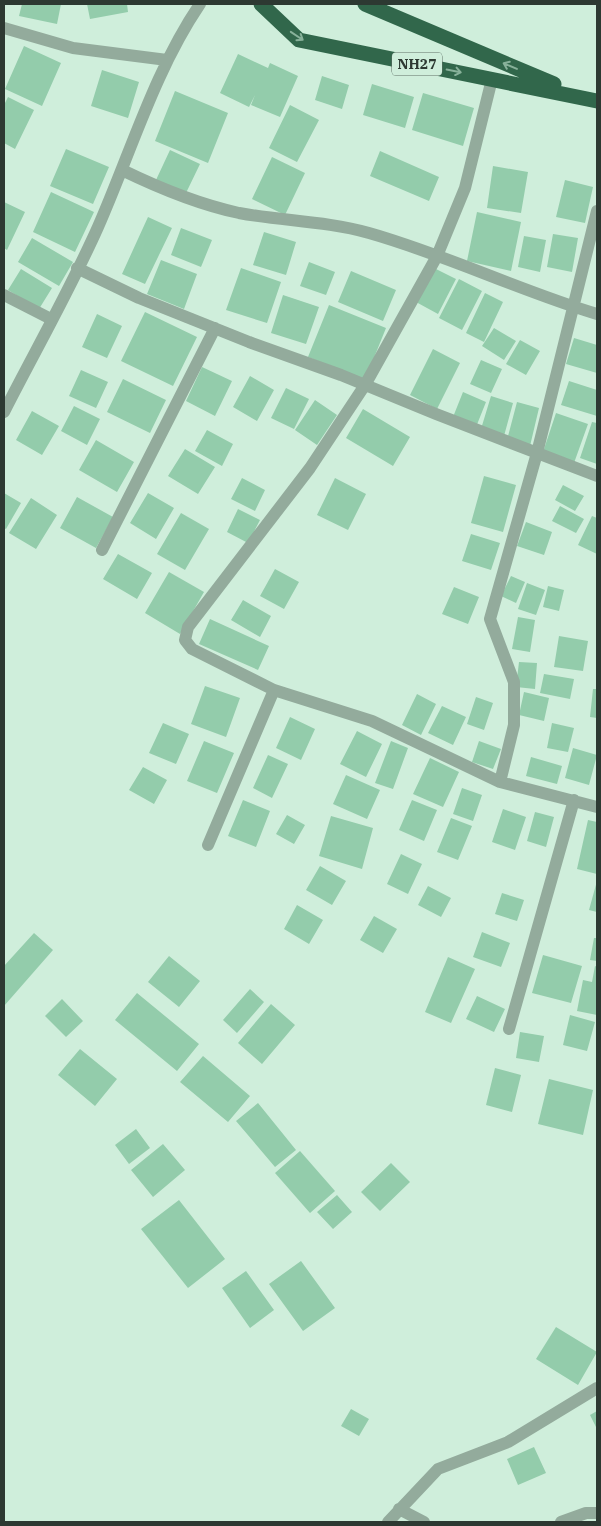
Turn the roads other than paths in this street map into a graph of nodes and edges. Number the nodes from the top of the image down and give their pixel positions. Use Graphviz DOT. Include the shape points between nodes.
graph roads {
  1 [pos="200,4"];
  2 [pos="261,4"];
  3 [pos="365,4"];
  4 [pos="4,28"];
  5 [pos="167,60"];
  6 [pos="492,79"];
  7 [pos="592,100"];
  8 [pos="122,170"];
  9 [pos="597,211"];
  10 [pos="437,256"];
  11 [pos="77,268"];
  12 [pos="4,294"];
  13 [pos="572,307"];
  14 [pos="597,314"];
  15 [pos="51,319"];
  16 [pos="215,328"];
  17 [pos="365,385"];
  18 [pos="4,412"];
  19 [pos="537,452"];
  20 [pos="597,476"];
  21 [pos="102,550"];
  22 [pos="274,690"];
  23 [pos="500,782"];
  24 [pos="574,800"];
  25 [pos="597,807"];
  26 [pos="208,845"];
  27 [pos="509,1028"];
  28 [pos="597,1388"];
  29 [pos="399,1509"];
  30 [pos="597,1513"];
  31 [pos="388,1522"];
  32 [pos="424,1522"];
  33 [pos="561,1522"];
  1 -- 5 [label="street"];
  2 -- 6 [label="highway, NH27, one-way" via="299,40"];
  7 -- 3 [label="highway, NH27, one-way"];
  4 -- 5 [label="street" via="73,48"];
  5 -- 8 [label="street"];
  6 -- 7 [label="highway, NH27"];
  6 -- 10 [label="street" via="464,188"];
  8 -- 10 [label="street" via="162,190 239,213 320,223 367,233"];
  8 -- 11 [label="street"];
  9 -- 13 [label="street"];
  10 -- 13 [label="street"];
  10 -- 17 [label="street"];
  11 -- 15 [label="street"];
  11 -- 16 [label="street" via="139,298"];
  12 -- 15 [label="street"];
  13 -- 14 [label="street"];
  13 -- 19 [label="street"];
  15 -- 18 [label="street"];
  16 -- 17 [label="street"];
  16 -- 21 [label="street"];
  17 -- 19 [label="street"];
  17 -- 22 [label="street" via="310,468 188,627 185,640 192,649"];
  19 -- 20 [label="street"];
  19 -- 23 [label="street" via="490,619 514,682 514,724"];
  22 -- 23 [label="street" via="372,720"];
  22 -- 26 [label="street"];
  23 -- 24 [label="street"];
  24 -- 25 [label="street"];
  24 -- 27 [label="street"];
  28 -- 29 [label="street" via="508,1442 438,1469"];
  29 -- 31 [label="street"];
  29 -- 32 [label="street"];
  30 -- 33 [label="street"];
}
